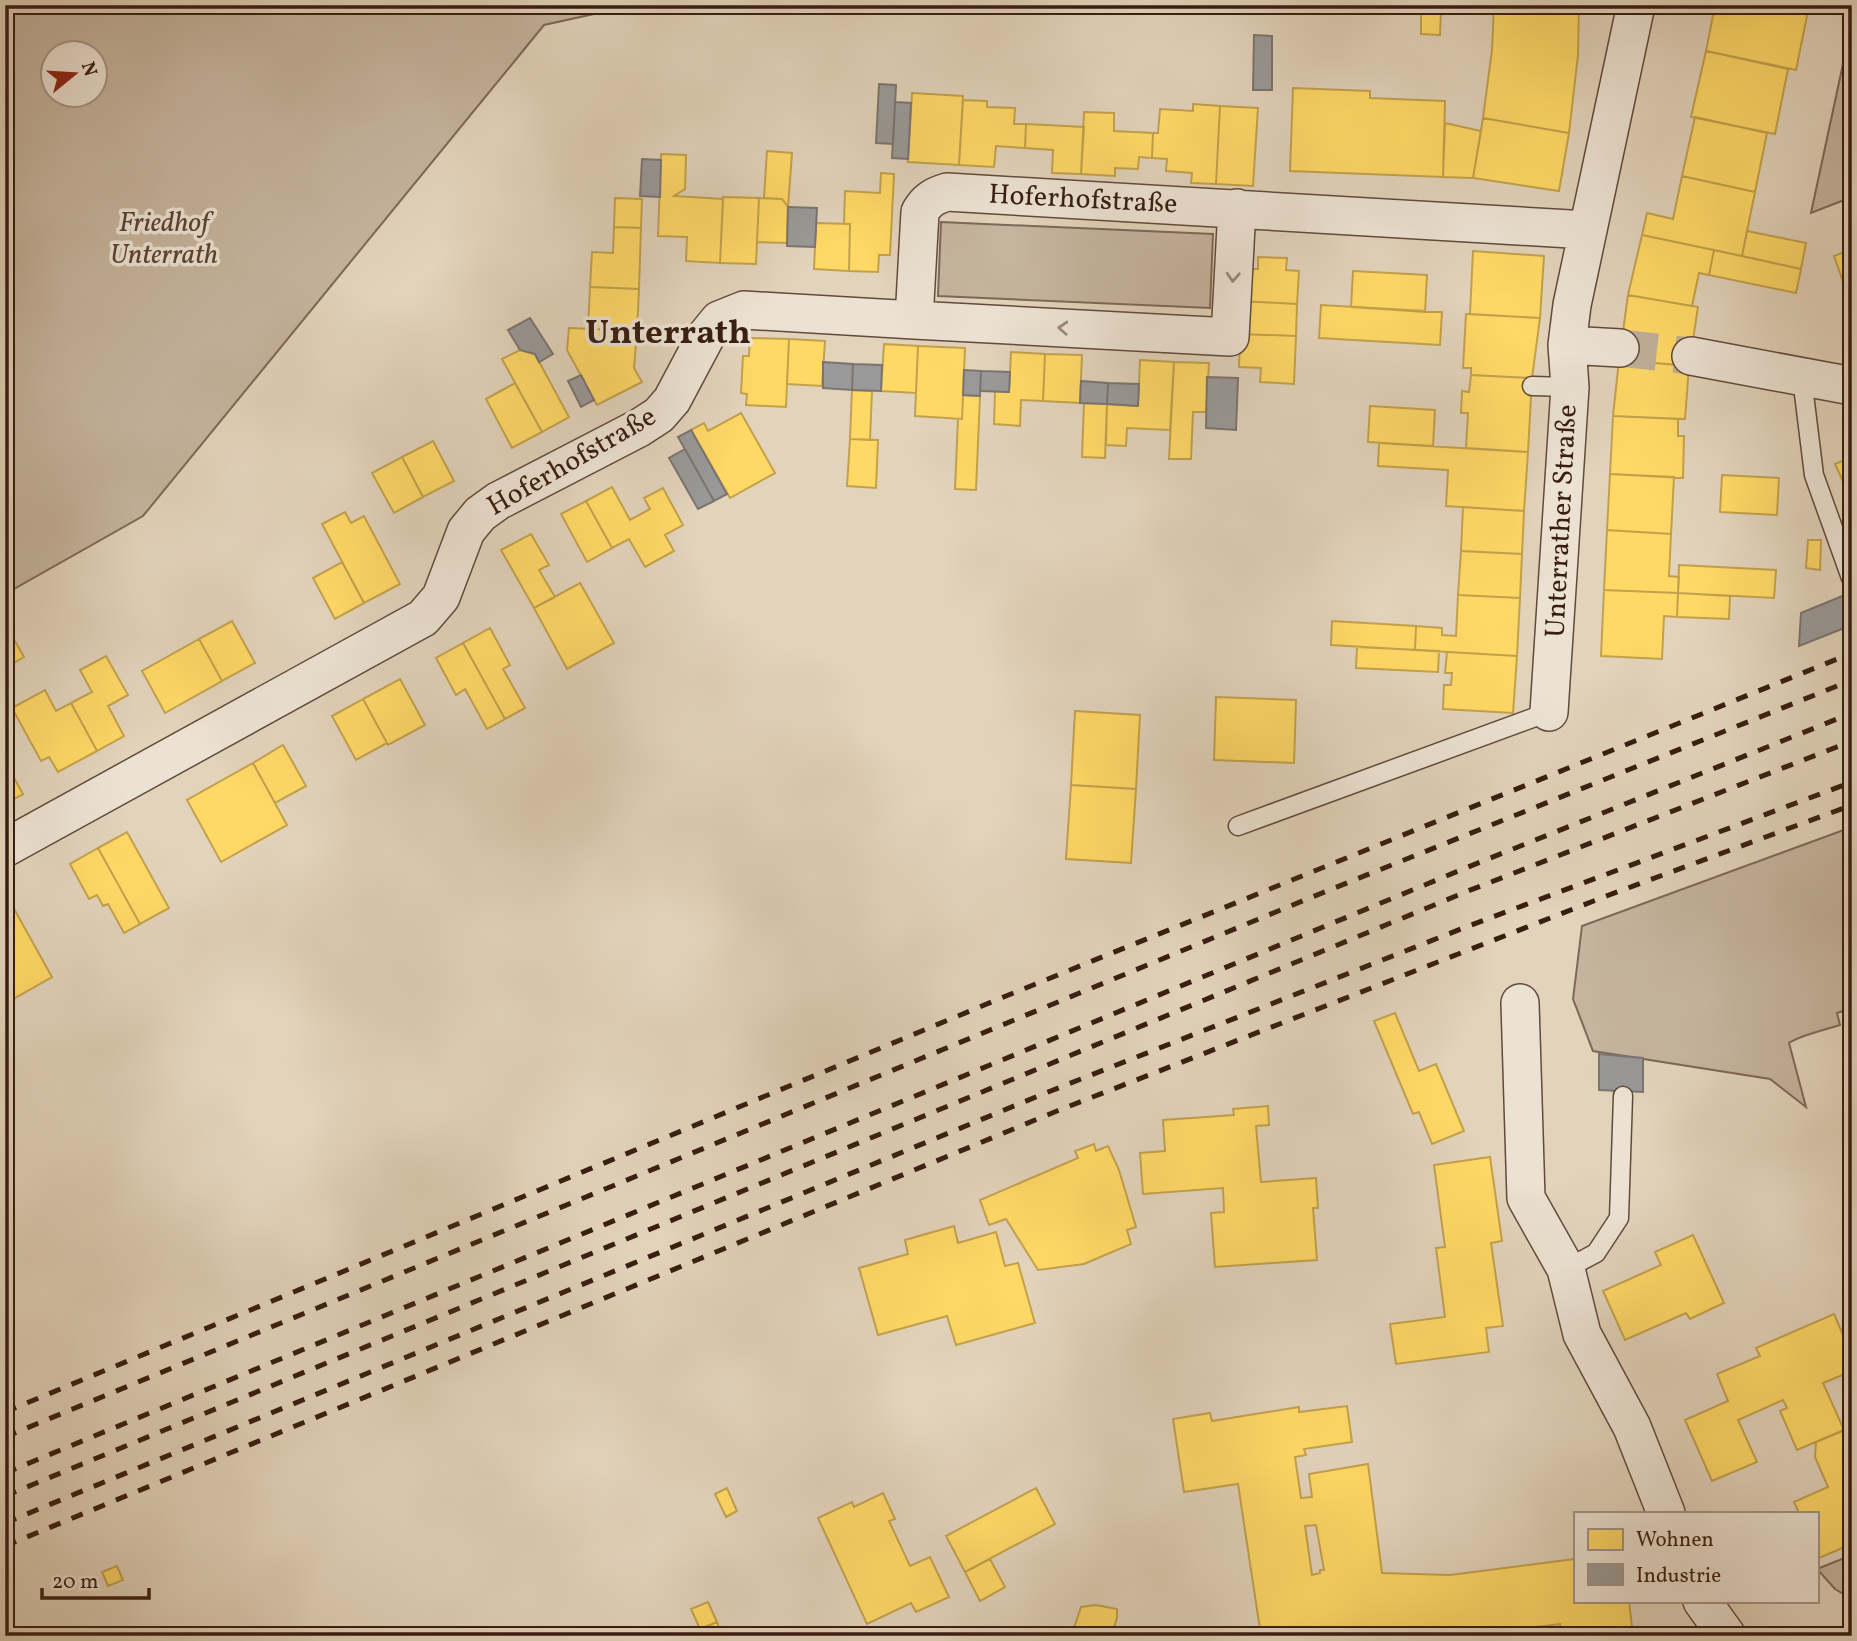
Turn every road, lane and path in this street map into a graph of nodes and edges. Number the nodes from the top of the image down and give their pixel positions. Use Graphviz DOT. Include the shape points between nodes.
graph roads {
  1 [pos="1636,5"];
  2 [pos="1237,208"];
  3 [pos="1587,230"];
  4 [pos="914,320"];
  5 [pos="1567,345"];
  6 [pos="1620,348"];
  7 [pos="1690,356"];
  8 [pos="1802,378"];
  9 [pos="1532,386"];
  10 [pos="1852,386"];
  11 [pos="1570,387"];
  12 [pos="1851,578"];
  13 [pos="1549,712"];
  14 [pos="1238,825"];
  15 [pos="5,848"];
  16 [pos="1520,1003"];
  17 [pos="1623,1096"];
  18 [pos="1566,1269"];
  19 [pos="1666,1512"];
  20 [pos="1703,1602"];
  21 [pos="1727,1636"];
  1 -- 3 [label="street, Unterrather Straße"];
  2 -- 3 [label="street, Hoferhofstraße"];
  2 -- 4 [label="street, Hoferhofstraße" via="947,192 934,195 920,212"];
  2 -- 4 [label="street, Hoferhofstraße, one-way" via="1230,337"];
  3 -- 5 [label="street, Unterrather Straße"];
  4 -- 15 [label="street, Hoferhofstraße" via="744,310 719,320 659,415 480,514 466,531 441,597 423,618"];
  5 -- 6 [label="street"];
  5 -- 11 [label="street, Unterrather Straße"];
  7 -- 8 [label="street"];
  8 -- 10 [label="street"];
  8 -- 12 [label="lane" via="1814,475"];
  9 -- 11 [label="lane"];
  11 -- 13 [label="street, Unterrather Straße"];
  13 -- 14 [label="lane, Unterrather Straße"];
  16 -- 18 [label="street" via="1526,1198"];
  17 -- 18 [label="lane" via="1619,1218 1596,1253"];
  18 -- 19 [label="street" via="1582,1334 1632,1427"];
  20 -- 21 [label="street"];
}
